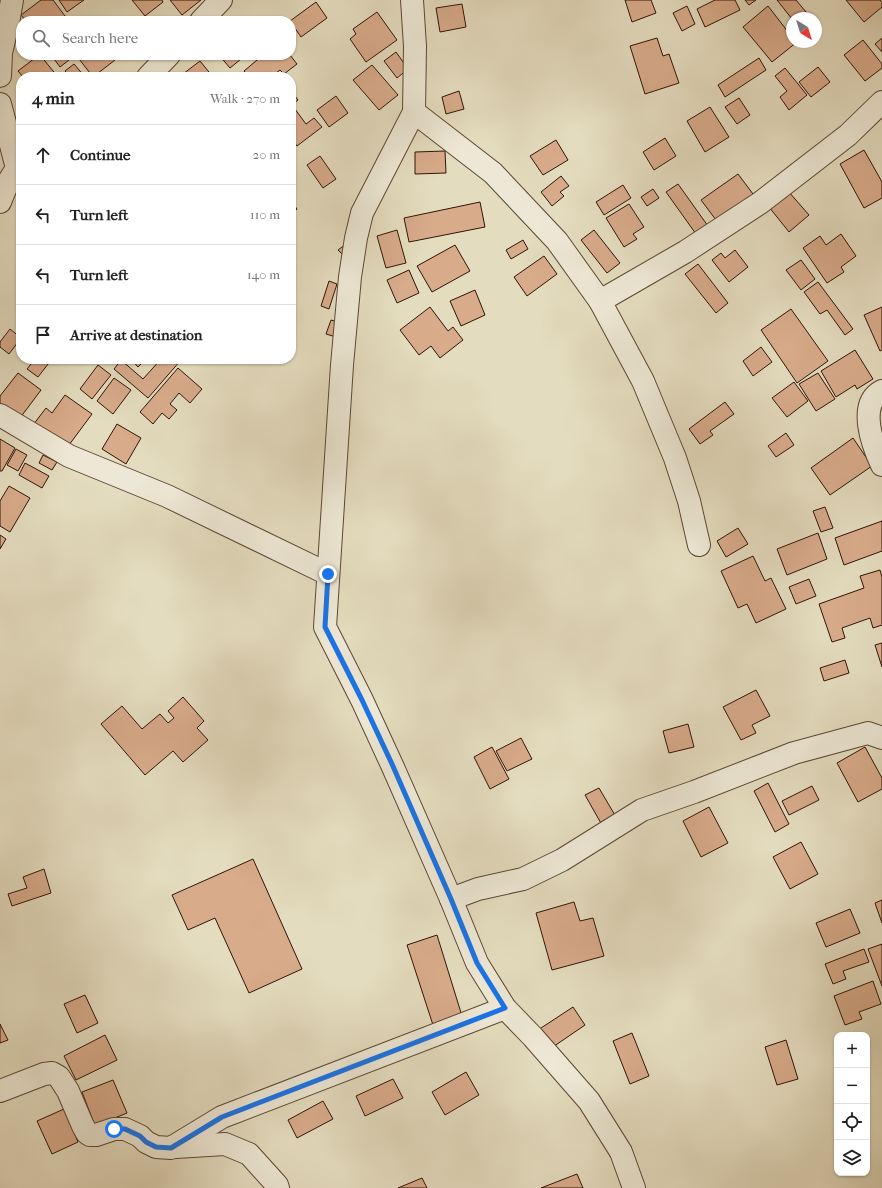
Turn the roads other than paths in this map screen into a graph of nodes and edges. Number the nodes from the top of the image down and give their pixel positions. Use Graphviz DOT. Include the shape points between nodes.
graph roads {
  1 [pos="12,0"];
  2 [pos="221,0"];
  3 [pos="412,0"];
  4 [pos="206,16"];
  5 [pos="164,60"];
  6 [pos="153,72"];
  7 [pos="0,76"];
  8 [pos="882,102"];
  9 [pos="0,104"];
  10 [pos="414,112"];
  11 [pos="16,157"];
  12 [pos="16,172"];
  13 [pos="0,202"];
  14 [pos="600,301"];
  15 [pos="882,391"];
  16 [pos="0,415"];
  17 [pos="882,465"];
  18 [pos="699,545"];
  19 [pos="328,574"];
  20 [pos="882,738"];
  21 [pos="451,899"];
  22 [pos="505,1008"];
  23 [pos="0,1091"];
  24 [pos="171,1148"];
  25 [pos="278,1188"];
  26 [pos="634,1188"];
  1 -- 7 [label="street" via="1,53"];
  2 -- 4 [label="street"];
  3 -- 10 [label="street" via="415,46"];
  5 -- 6 [label="street"];
  8 -- 14 [label="street" via="848,134 760,203 686,252"];
  9 -- 11 [label="street"];
  10 -- 14 [label="street" via="493,173 557,241"];
  10 -- 19 [label="street" via="362,213 356,238 342,365"];
  12 -- 13 [label="street"];
  14 -- 18 [label="street" via="643,381 675,458 689,500"];
  15 -- 17 [label="street" via="877,394 869,408 874,449"];
  16 -- 19 [label="street" via="69,456 167,496"];
  19 -- 21 [label="street" via="325,627 368,714"];
  20 -- 21 [label="street" via="868,732 794,753 642,810 562,860 523,879 478,889"];
  21 -- 22 [label="street" via="477,963"];
  22 -- 24 [label="street" via="222,1117"];
  22 -- 26 [label="street" via="589,1102 621,1152"];
  23 -- 24 [label="street" via="52,1073 59,1077 68,1091 83,1126 90,1135 125,1129 156,1147"];
  24 -- 25 [label="street" via="225,1144 249,1154"];
}
